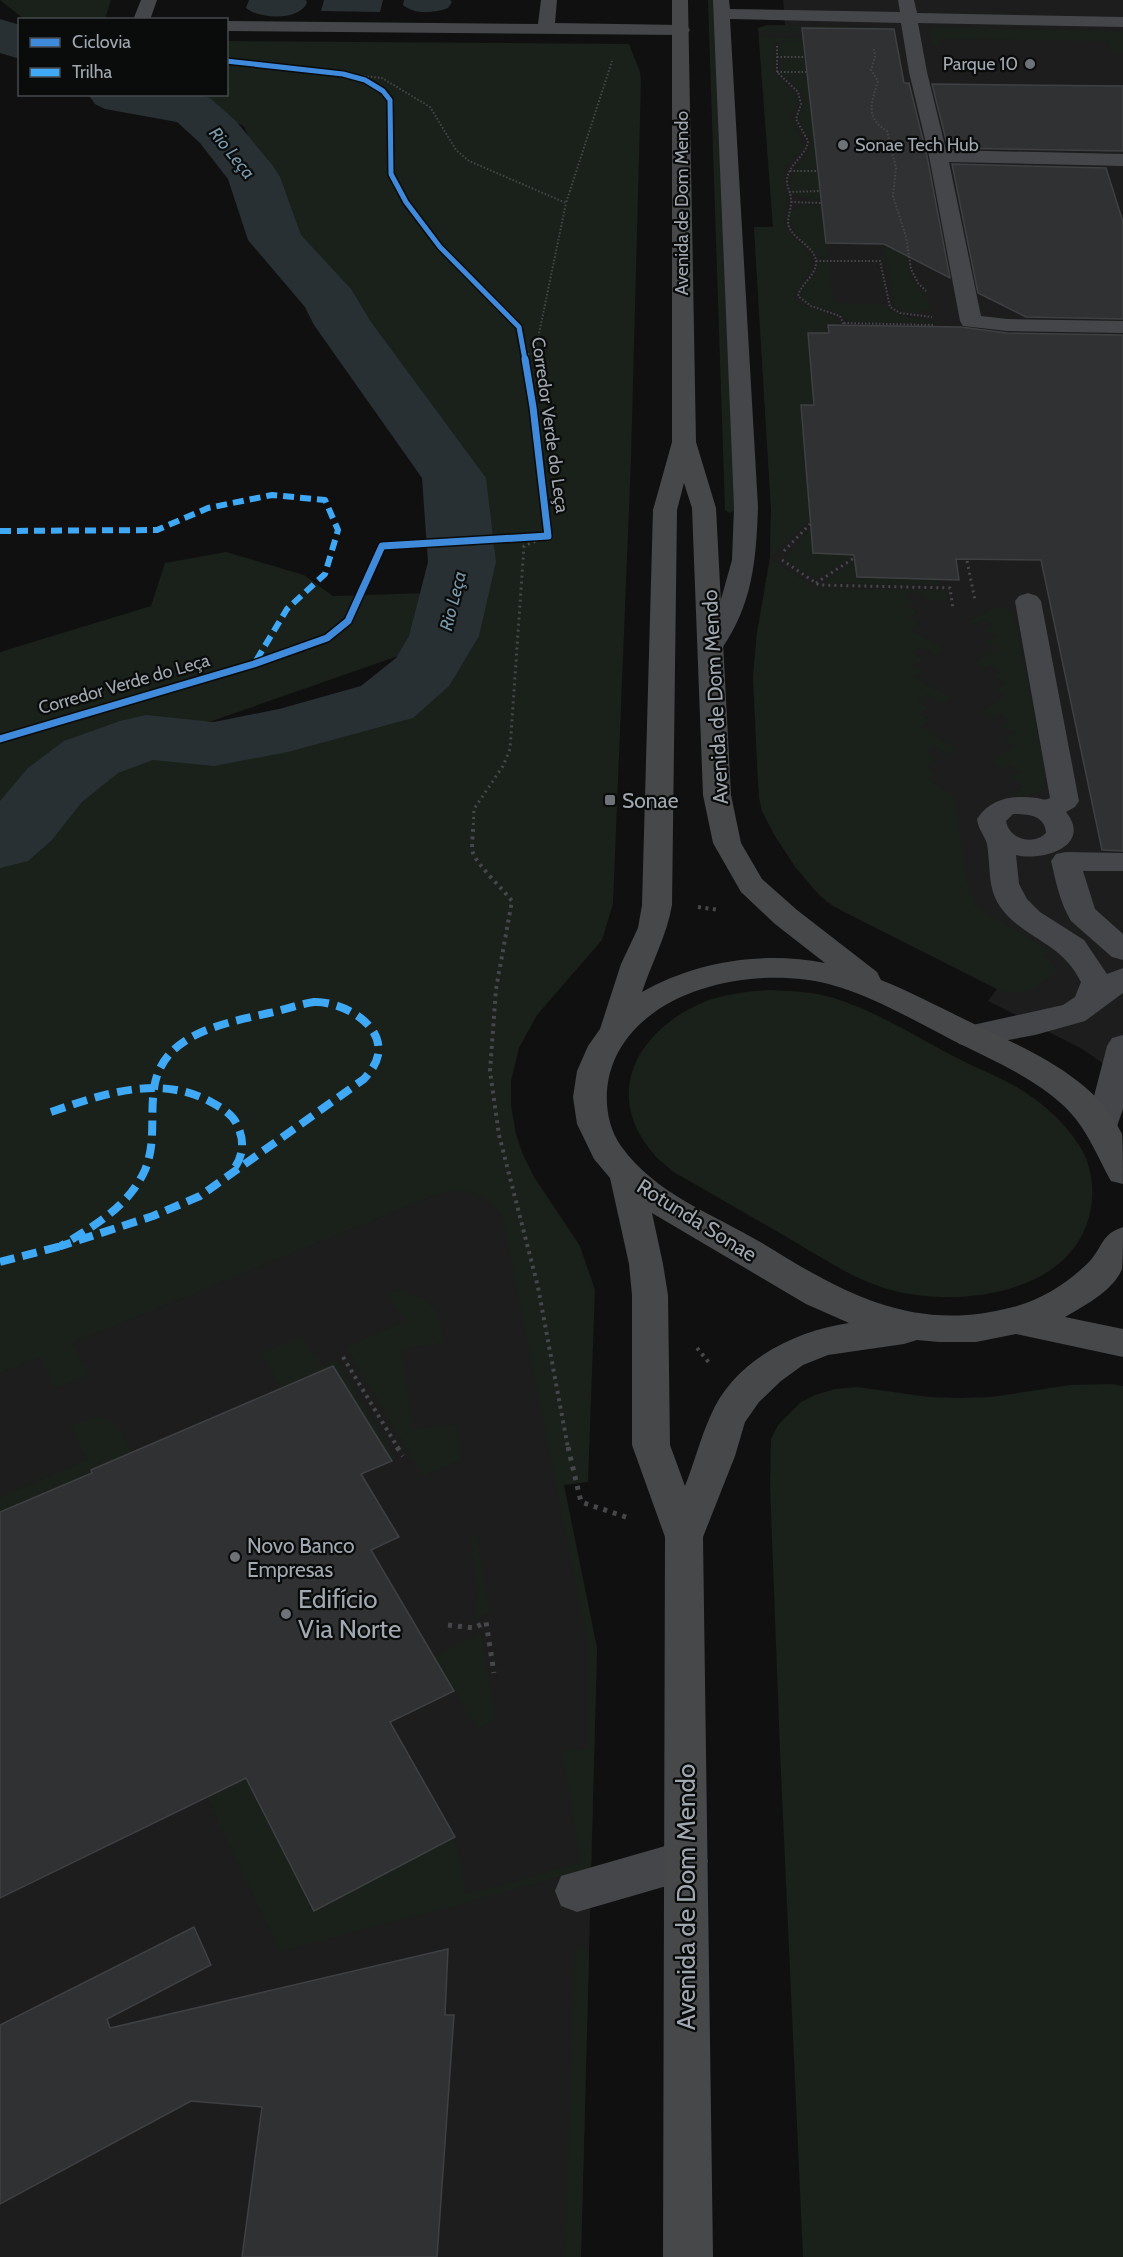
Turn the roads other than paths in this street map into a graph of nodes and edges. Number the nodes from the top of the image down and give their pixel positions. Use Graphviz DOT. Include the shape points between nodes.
graph roads {
  1 [pos="149,0"];
  2 [pos="549,0"];
  3 [pos="680,0"];
  4 [pos="722,7"];
  5 [pos="907,9"];
  6 [pos="142,18"];
  7 [pos="1123,22"];
  8 [pos="228,26"];
  9 [pos="546,28"];
  10 [pos="681,30"];
  11 [pos="938,156"];
  12 [pos="1123,160"];
  13 [pos="1123,327"];
  14 [pos="684,442"];
  15 [pos="1028,601"];
  16 [pos="712,644"];
  17 [pos="1048,811"];
  18 [pos="1001,839"];
  19 [pos="1059,853"];
  20 [pos="1123,862"];
  21 [pos="1123,950"];
  22 [pos="1123,978"];
  23 [pos="884,993"];
  24 [pos="1089,1002"];
  25 [pos="614,1030"];
  26 [pos="970,1036"];
  27 [pos="1123,1046"];
  28 [pos="1102,1127"];
  29 [pos="1123,1172"];
  30 [pos="626,1176"];
  31 [pos="1123,1240"];
  32 [pos="1018,1321"];
  33 [pos="927,1327"];
  34 [pos="1123,1343"];
  35 [pos="684,1537"];
  36 [pos="686,1861"];
  37 [pos="577,1892"];
  38 [pos="688,2257"];
  1 -- 6 [label="lane"];
  2 -- 9 [label="lane"];
  3 -- 10 [label="main road, Avenida de Dom Mendo"];
  4 -- 5 [label="lane"];
  4 -- 16 [label="lane" via="746,507 744,560 731,610"];
  5 -- 7 [label="lane"];
  5 -- 11 [label="lane"];
  8 -- 9 [label="lane"];
  9 -- 10 [label="lane"];
  10 -- 14 [label="main road, Avenida de Dom Mendo"];
  11 -- 12 [label="lane"];
  11 -- 13 [label="lane" via="971,321"];
  14 -- 16 [label="main road, Avenida de Dom Mendo" via="704,507"];
  14 -- 25 [label="main road, Avenida de Dom Mendo" via="665,510 657,905 653,928 636,964"];
  15 -- 17 [label="lane" via="1065,801"];
  16 -- 23 [label="main road, Avenida de Dom Mendo" via="717,795 727,843 751,885"];
  17 -- 18 [label="lane" via="1025,805 1003,808 992,819 995,833"];
  17 -- 19 [label="lane" via="1062,832"];
  18 -- 19 [label="lane" via="1021,848 1044,847"];
  18 -- 24 [label="lane" via="1006,891 1019,910 1062,939 1088,965 1096,982"];
  19 -- 20 [label="lane"];
  19 -- 21 [label="lane" via="1082,914"];
  22 -- 24 [label="lane"];
  23 -- 25 [label="main road, Rotunda Sonae" via="850,979 801,970 736,970 667,991 629,1015"];
  23 -- 26 [label="main road, Rotunda Sonae"];
  24 -- 26 [label="lane" via="1074,1012 1035,1024"];
  25 -- 30 [label="main road, Rotunda Sonae" via="592,1072 590,1109 602,1142"];
  26 -- 28 [label="main road, Rotunda Sonae" via="1054,1079 1082,1101"];
  27 -- 28 [label="lane"];
  28 -- 29 [label="main road, Rotunda Sonae"];
  30 -- 33 [label="main road, Rotunda Sonae" via="656,1198 838,1303 894,1323"];
  30 -- 35 [label="main road, Avenida de Dom Mendo" via="650,1295 651,1445"];
  31 -- 32 [label="main road, Rotunda Sonae" via="1093,1281 1048,1310"];
  32 -- 33 [label="main road, Rotunda Sonae" via="957,1329"];
  32 -- 34 [label="main road"];
  33 -- 35 [label="main road, Avenida de Dom Mendo" via="823,1341 790,1355 768,1371 728,1417"];
  35 -- 36 [label="main road, Avenida de Dom Mendo"];
  36 -- 37 [label="lane"];
  36 -- 38 [label="main road, Avenida de Dom Mendo"];
}
